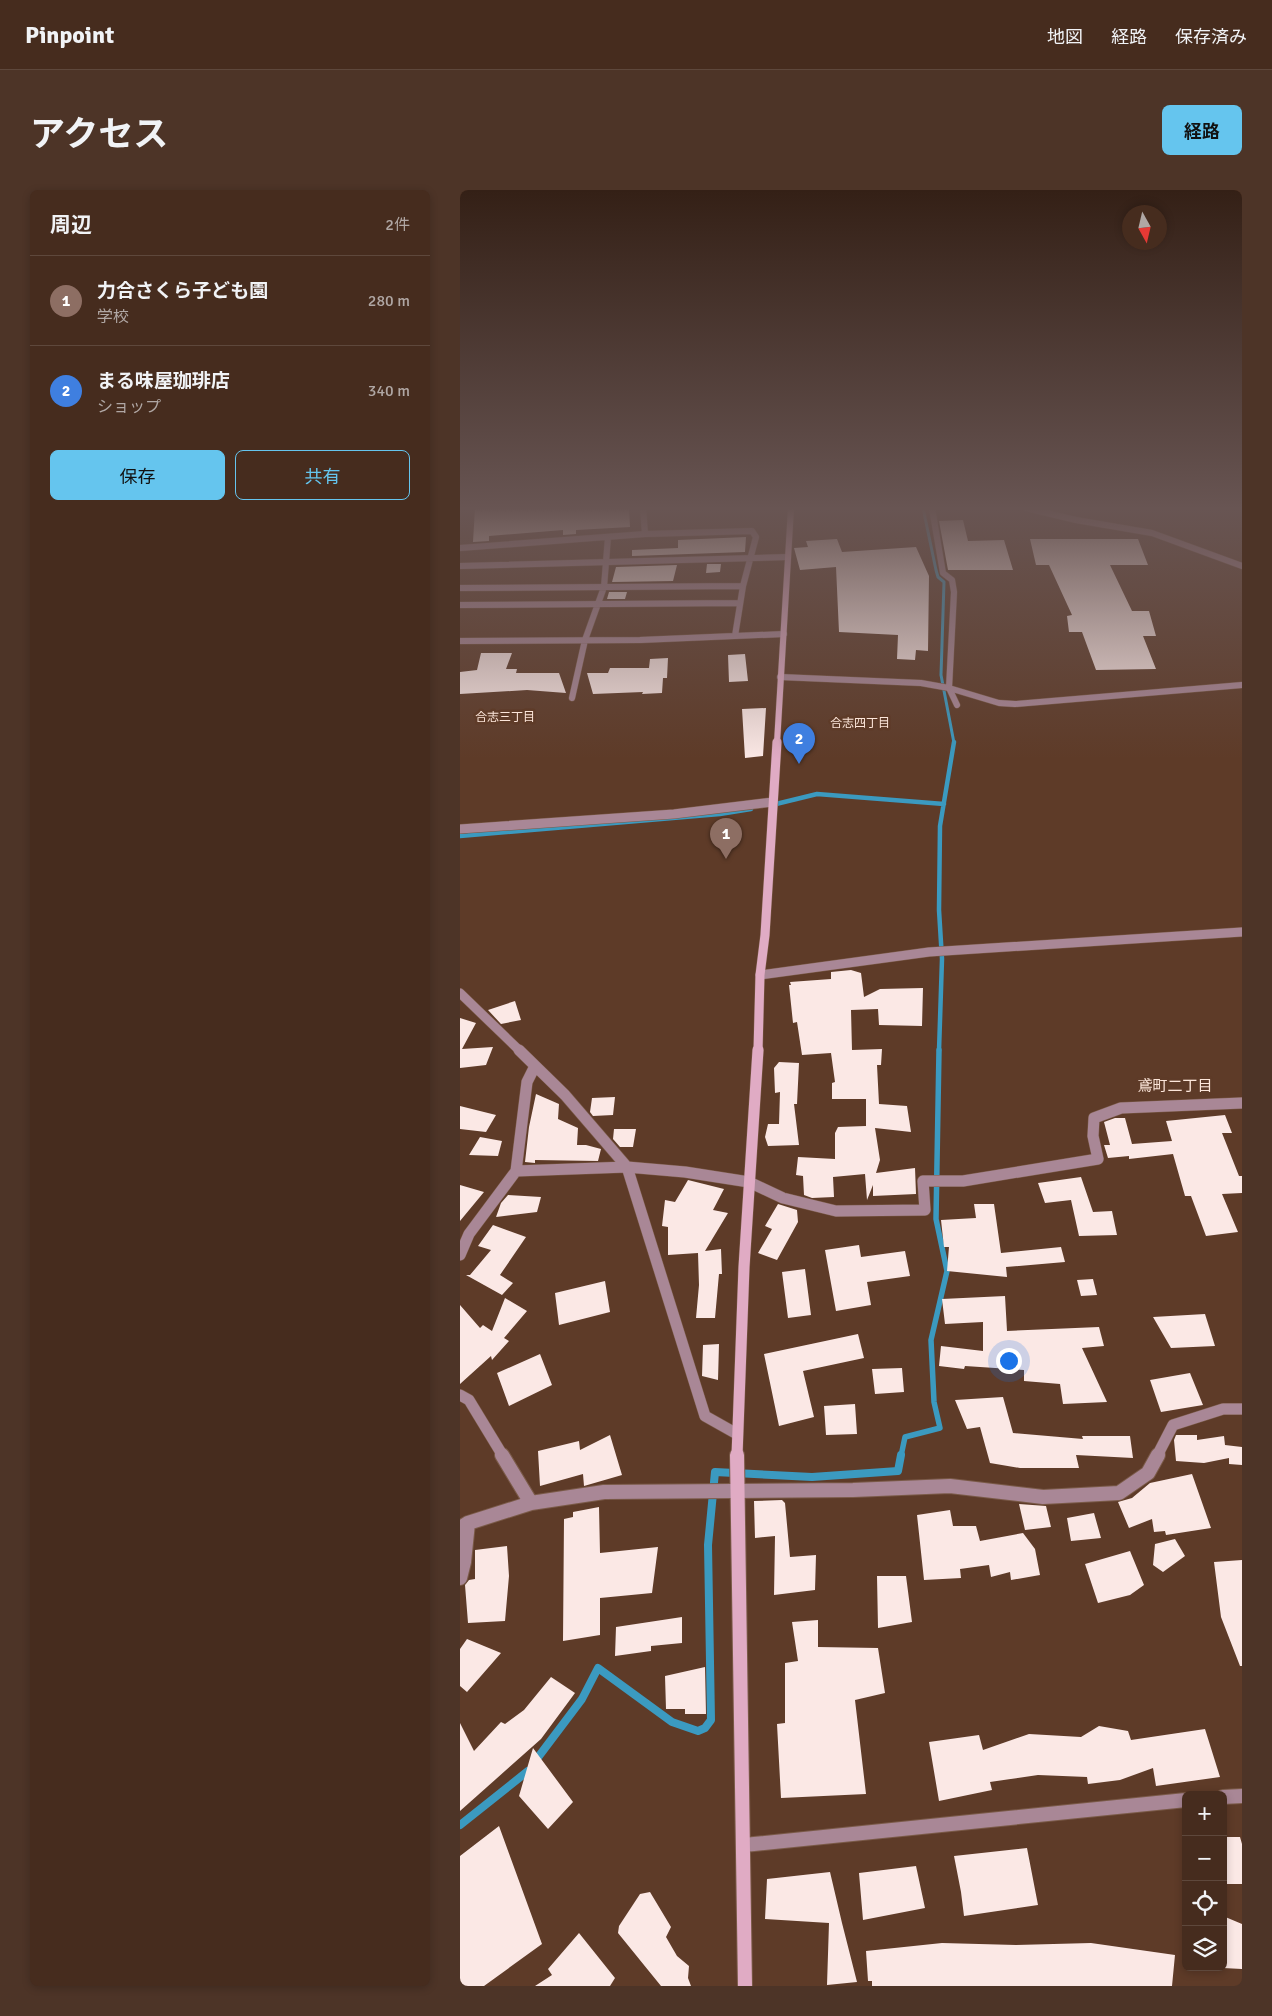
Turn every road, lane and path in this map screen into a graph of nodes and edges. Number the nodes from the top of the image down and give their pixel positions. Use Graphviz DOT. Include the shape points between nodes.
graph roads {
  1 [pos="602,592"];
  2 [pos="742,592"];
  3 [pos="786,592"];
  4 [pos="954,592"];
  5 [pos="740,603"];
  6 [pos="598,604"];
  7 [pos="460,605"];
  8 [pos="784,634"];
  9 [pos="735,636"];
  10 [pos="586,640"];
  11 [pos="460,641"];
  12 [pos="780,677"];
  13 [pos="1242,685"];
  14 [pos="949,688"];
  15 [pos="572,698"];
  16 [pos="957,706"];
  17 [pos="773,802"];
  18 [pos="460,829"];
  19 [pos="1242,932"];
  20 [pos="760,975"];
  21 [pos="460,993"];
  22 [pos="535,1066"];
  23 [pos="1242,1104"];
  24 [pos="627,1167"];
  25 [pos="516,1171"];
  26 [pos="749,1182"];
  27 [pos="460,1255"];
  28 [pos="460,1395"];
  29 [pos="1242,1408"];
  30 [pos="737,1434"];
  31 [pos="738,1490"];
  32 [pos="531,1503"];
  33 [pos="464,1525"];
  34 [pos="460,1578"];
  35 [pos="1242,1796"];
  36 [pos="1227,1797"];
  37 [pos="1182,1800"];
  38 [pos="744,1845"];
  39 [pos="745,1986"];
  1 -- 6 [label="street"];
  2 -- 5 [label="street"];
  3 -- 8 [label="street"];
  4 -- 14 [label="street"];
  5 -- 6 [label="street"];
  5 -- 9 [label="street"];
  6 -- 7 [label="street"];
  6 -- 10 [label="street"];
  8 -- 9 [label="street"];
  8 -- 12 [label="street"];
  9 -- 10 [label="street"];
  10 -- 11 [label="street"];
  10 -- 15 [label="street"];
  12 -- 14 [label="street" via="921,683"];
  12 -- 17 [label="street"];
  13 -- 14 [label="street" via="1015,704 999,703"];
  14 -- 16 [label="street"];
  17 -- 18 [label="street" via="674,814"];
  17 -- 20 [label="street"];
  19 -- 20 [label="street" via="929,952"];
  20 -- 26 [label="street"];
  21 -- 22 [label="street"];
  22 -- 24 [label="street" via="565,1095"];
  22 -- 25 [label="street" via="527,1082"];
  23 -- 26 [label="street" via="1122,1108 1094,1118 1093,1136 1098,1159 963,1181 923,1181 925,1210 836,1211 783,1198"];
  24 -- 25 [label="street"];
  24 -- 26 [label="street"];
  24 -- 30 [label="street" via="705,1416"];
  25 -- 27 [label="street" via="469,1234"];
  26 -- 30 [label="street"];
  28 -- 32 [label="street" via="469,1400"];
  29 -- 31 [label="street" via="1224,1409 1173,1425 1148,1473 1119,1493 1043,1497 950,1486"];
  30 -- 31 [label="street"];
  31 -- 32 [label="street" via="604,1492"];
  31 -- 38 [label="street"];
  32 -- 33 [label="street"];
  33 -- 34 [label="street" via="464,1562"];
  35 -- 36 [label="street"];
  37 -- 38 [label="street"];
  38 -- 39 [label="street"];
}
